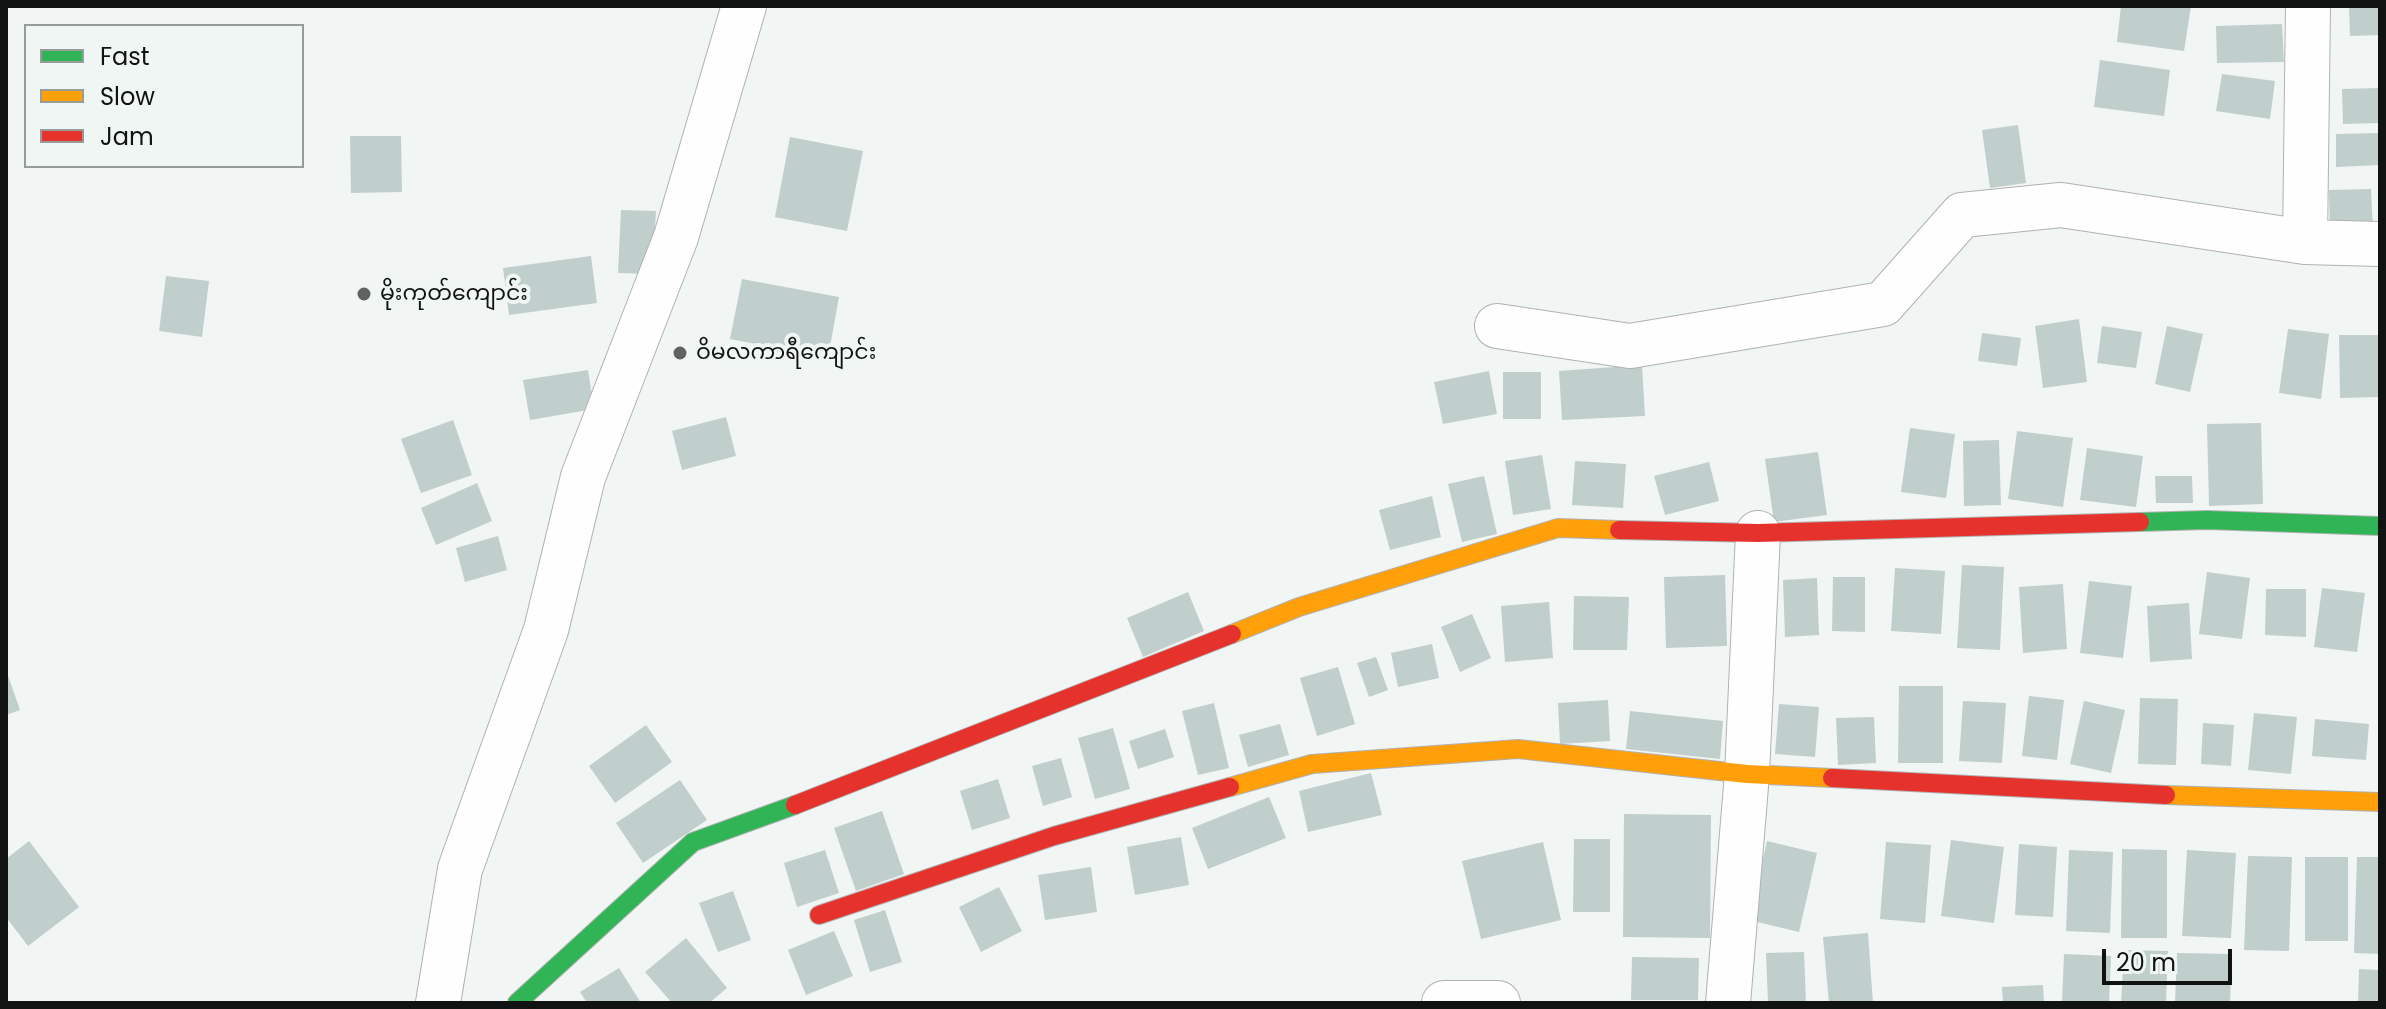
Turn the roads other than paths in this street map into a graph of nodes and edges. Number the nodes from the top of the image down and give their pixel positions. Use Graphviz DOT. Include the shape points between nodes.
graph roads {
  1 [pos="744,6"];
  2 [pos="2308,6"];
  3 [pos="2305,242"];
  4 [pos="2380,244"];
  5 [pos="1497,326"];
  6 [pos="2380,526"];
  7 [pos="1758,533"];
  8 [pos="1747,774"];
  9 [pos="2380,802"];
  10 [pos="819,915"];
  11 [pos="438,1003"];
  12 [pos="517,1003"];
  13 [pos="1444,1003"];
  14 [pos="1498,1003"];
  15 [pos="1728,1003"];
  1 -- 11 [label="street" via="676,237 583,477 546,630 460,869"];
  2 -- 3 [label="street"];
  3 -- 4 [label="street"];
  3 -- 5 [label="street" via="2061,205 1962,215 1883,304 1630,346"];
  6 -- 7 [label="street" via="2207,520"];
  7 -- 8 [label="street"];
  7 -- 12 [label="street" via="1558,528 1299,607 862,781 693,842"];
  8 -- 9 [label="street"];
  8 -- 10 [label="street" via="1518,749 1312,764 1054,836"];
  8 -- 15 [label="street"];
  13 -- 14 [label="street"];
}
